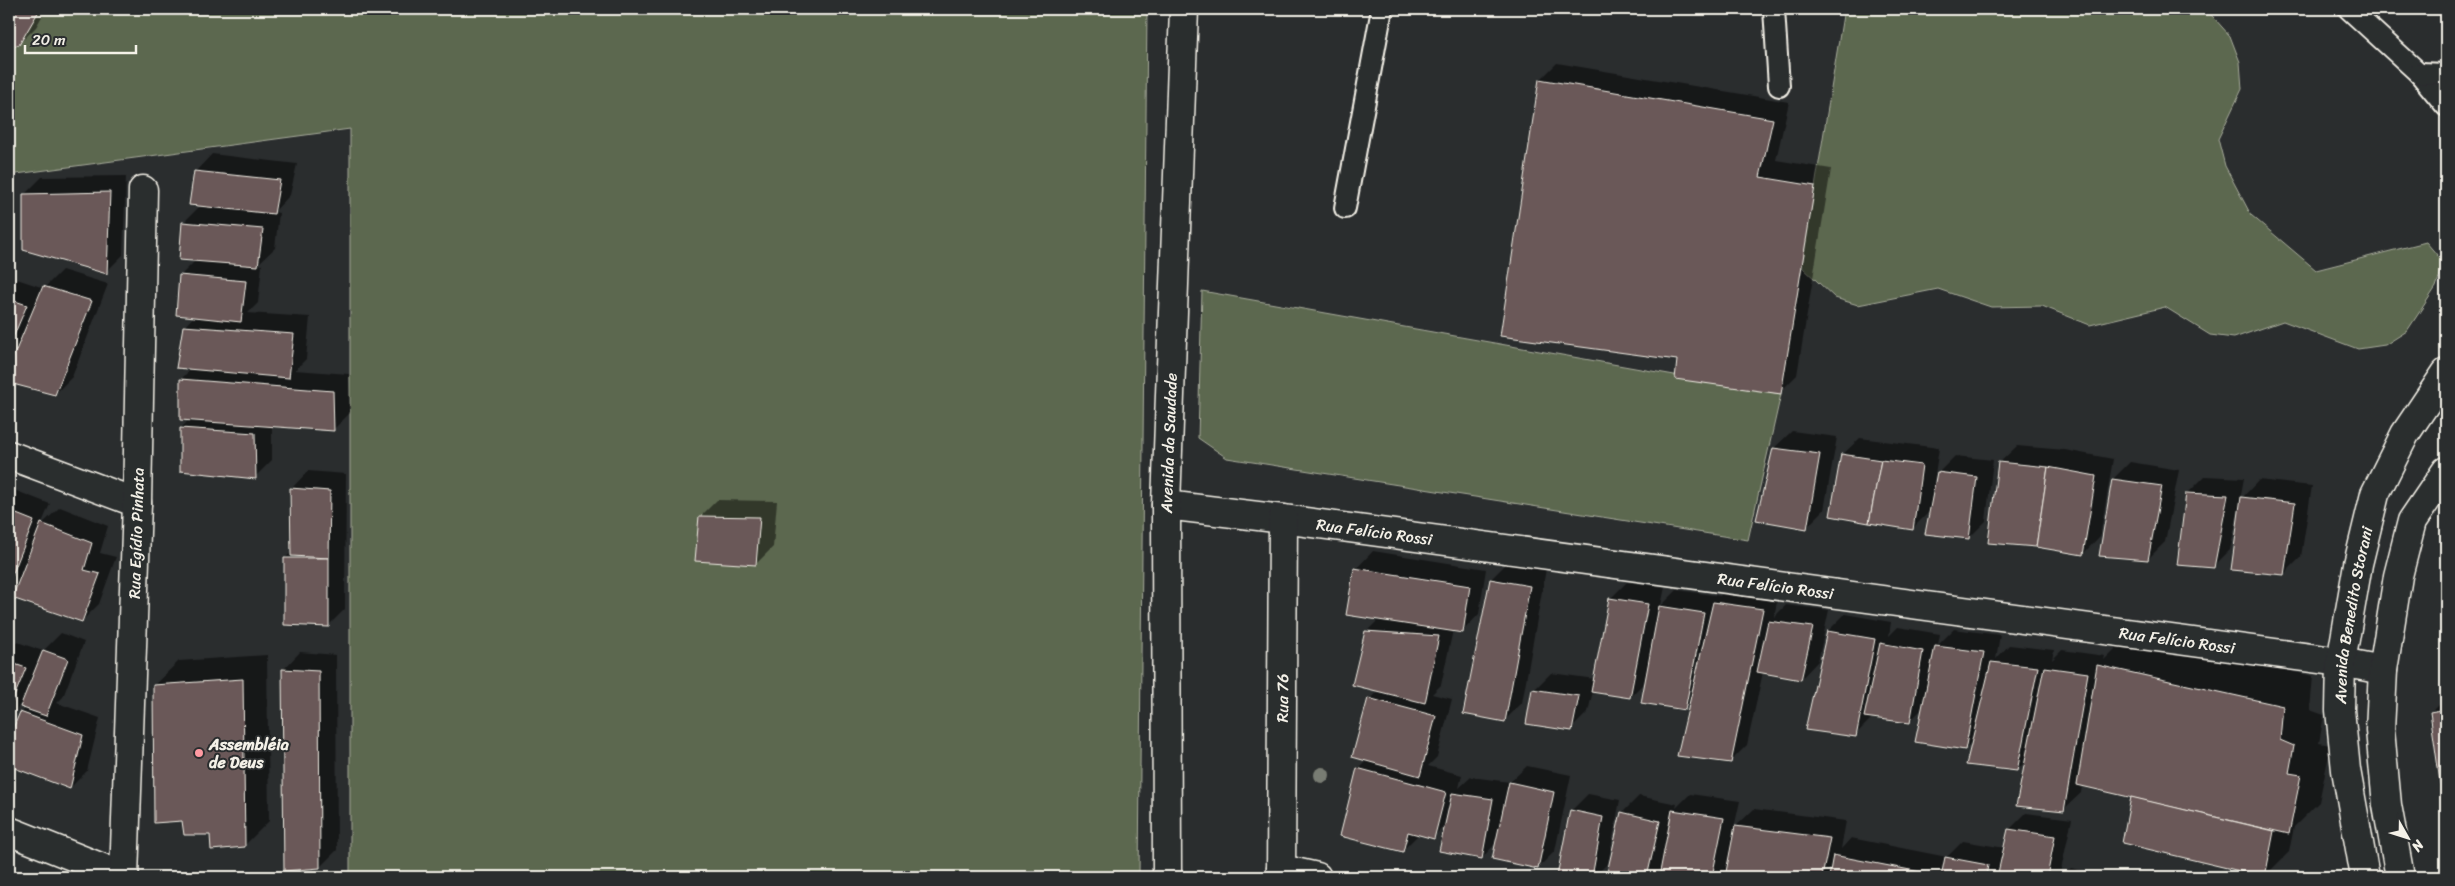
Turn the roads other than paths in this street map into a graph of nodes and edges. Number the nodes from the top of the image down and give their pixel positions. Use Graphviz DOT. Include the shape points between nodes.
graph roads {
  1 [pos="1184,9"];
  2 [pos="1382,9"];
  3 [pos="1774,9"];
  4 [pos="2349,9"];
  5 [pos="2419,73"];
  6 [pos="2446,74"];
  7 [pos="1779,86"];
  8 [pos="2446,106"];
  9 [pos="143,190"];
  10 [pos="1344,208"];
  11 [pos="2446,373"];
  12 [pos="9,455"];
  13 [pos="2446,471"];
  14 [pos="137,503"];
  15 [pos="1166,505"];
  16 [pos="1283,519"];
  17 [pos="2341,662"];
  18 [pos="2383,670"];
  19 [pos="9,831"];
  20 [pos="1281,873"];
  21 [pos="125,877"];
  22 [pos="1167,877"];
  23 [pos="1317,877"];
  24 [pos="2365,877"];
  25 [pos="2400,877"];
  1 -- 15 [label="street, Avenida da Saudade"];
  2 -- 10 [label="lane"];
  3 -- 7 [label="lane"];
  4 -- 5 [label="lane"];
  5 -- 6 [label="lane"];
  5 -- 8 [label="lane"];
  9 -- 14 [label="street, Rua Egídio Pinhata"];
  11 -- 17 [label="street, Avenida Benedito Storani" via="2405,434 2374,494"];
  12 -- 14 [label="street"];
  13 -- 18 [label="street" via="2412,521 2398,576"];
  14 -- 21 [label="street, Rua Egídio Pinhata"];
  15 -- 16 [label="street, Rua Felício Rossi"];
  15 -- 22 [label="street, Avenida da Saudade"];
  16 -- 17 [label="street, Rua Felício Rossi"];
  16 -- 20 [label="street, Rua 76"];
  17 -- 18 [label="street, Rua Felício Rossi"];
  17 -- 24 [label="street, Avenida Benedito Storani" via="2340,710 2346,770"];
  18 -- 25 [label="street" via="2381,739 2387,805"];
  19 -- 21 [label="street"];
  20 -- 23 [label="street"];
}
